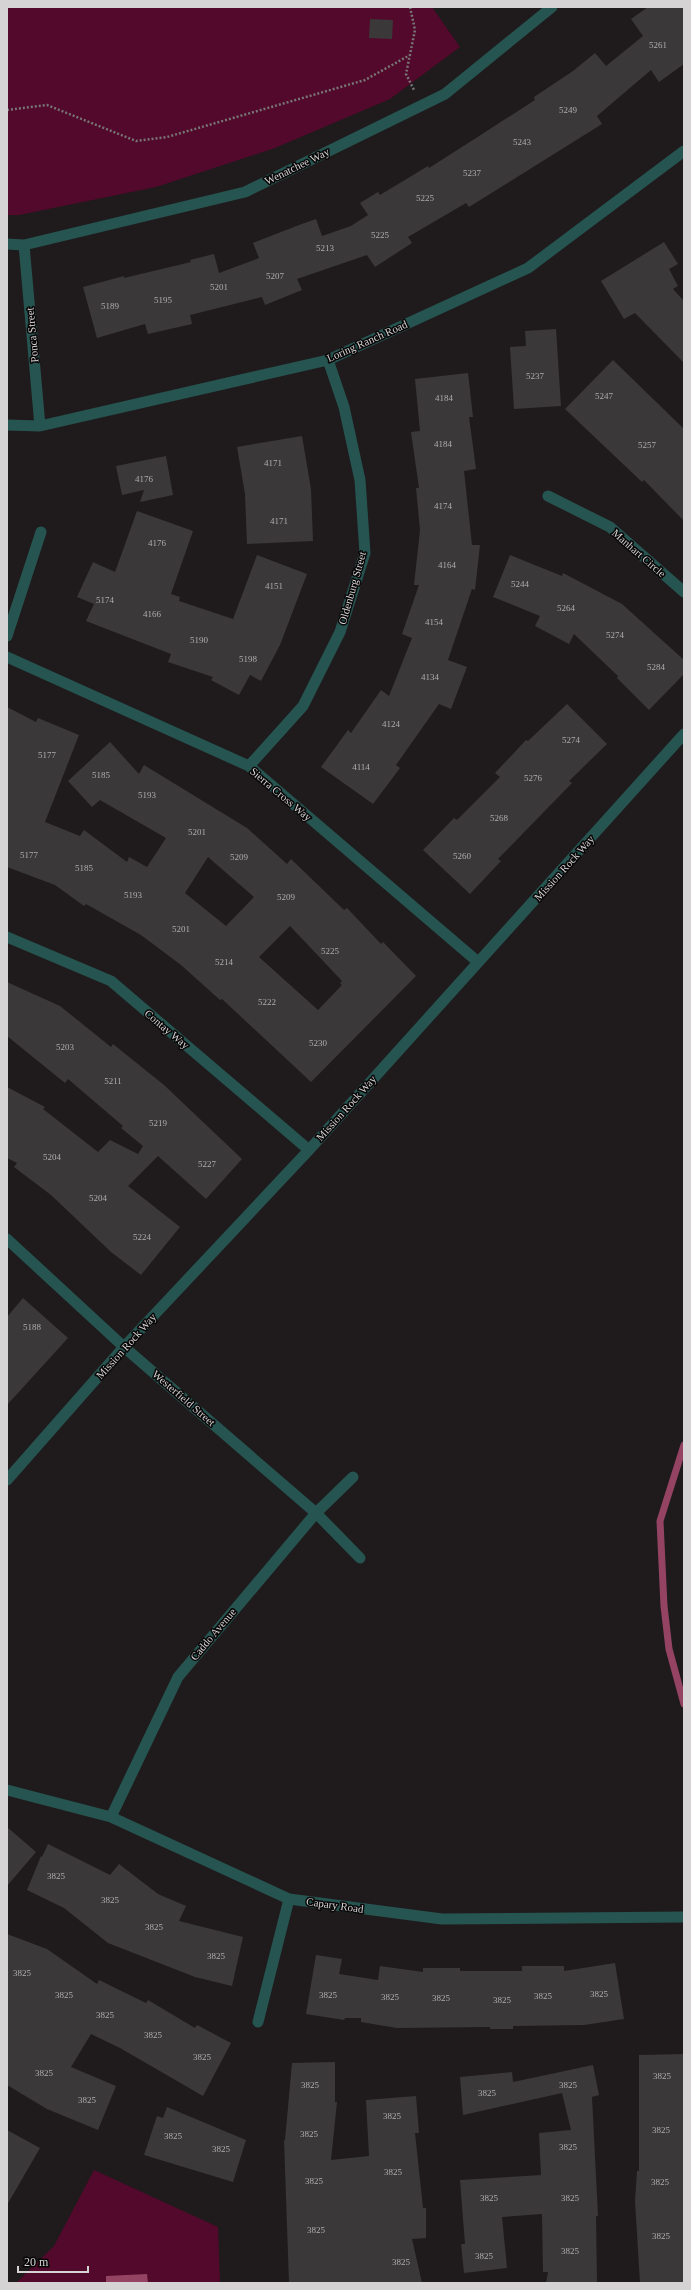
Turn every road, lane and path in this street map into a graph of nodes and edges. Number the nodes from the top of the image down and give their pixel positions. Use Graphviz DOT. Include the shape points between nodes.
graph roads {
  1 [pos="410,7"];
  2 [pos="552,7"];
  3 [pos="410,55"];
  4 [pos="422,106"];
  5 [pos="7,110"];
  6 [pos="684,151"];
  7 [pos="7,244"];
  8 [pos="24,245"];
  9 [pos="328,360"];
  10 [pos="7,426"];
  11 [pos="40,426"];
  12 [pos="548,496"];
  13 [pos="41,532"];
  14 [pos="684,592"];
  15 [pos="7,636"];
  16 [pos="7,657"];
  17 [pos="684,734"];
  18 [pos="249,766"];
  19 [pos="7,937"];
  20 [pos="478,962"];
  21 [pos="309,1150"];
  22 [pos="7,1240"];
  23 [pos="124,1347"];
  24 [pos="353,1476"];
  25 [pos="7,1480"];
  26 [pos="316,1513"];
  27 [pos="360,1558"];
  28 [pos="7,1790"];
  29 [pos="111,1817"];
  30 [pos="289,1899"];
  31 [pos="684,1917"];
  32 [pos="258,2022"];
  1 -- 3 [label="path" via="414,30"];
  2 -- 4 [label="street, Wenatchee Way" via="446,94"];
  3 -- 4 [label="path" via="406,74"];
  3 -- 5 [label="path" via="365,80 167,137 136,141 47,105"];
  4 -- 8 [label="street, Wenatchee Way" via="245,192"];
  6 -- 9 [label="street, Loring Ranch Road" via="528,268"];
  7 -- 8 [label="street, Wenatchee Way"];
  8 -- 11 [label="street, Ponca Street"];
  9 -- 11 [label="street, Loring Ranch Road"];
  9 -- 18 [label="street, Oldenburg Street" via="344,407 360,480 365,553 340,632 303,706"];
  10 -- 11 [label="street, Loring Ranch Road"];
  12 -- 14 [label="street, Manhart Circle" via="610,527"];
  13 -- 15 [label="street"];
  16 -- 18 [label="street, Sierra Cross Way"];
  17 -- 20 [label="street, Mission Rock Way"];
  18 -- 20 [label="street, Sierra Cross Way"];
  19 -- 21 [label="street, Contay Way" via="111,981"];
  20 -- 21 [label="street, Mission Rock Way"];
  21 -- 23 [label="street, Mission Rock Way"];
  22 -- 23 [label="street, Westerfield Street"];
  23 -- 25 [label="street, Mission Rock Way"];
  23 -- 26 [label="street, Westerfield Street"];
  24 -- 26 [label="street, Caddo Avenue"];
  26 -- 27 [label="street, Westerfield Street"];
  26 -- 29 [label="street, Caddo Avenue" via="178,1677"];
  28 -- 29 [label="street, Capary Road"];
  29 -- 30 [label="street, Capary Road"];
  30 -- 31 [label="street, Capary Road" via="442,1919"];
  30 -- 32 [label="street"];
}
